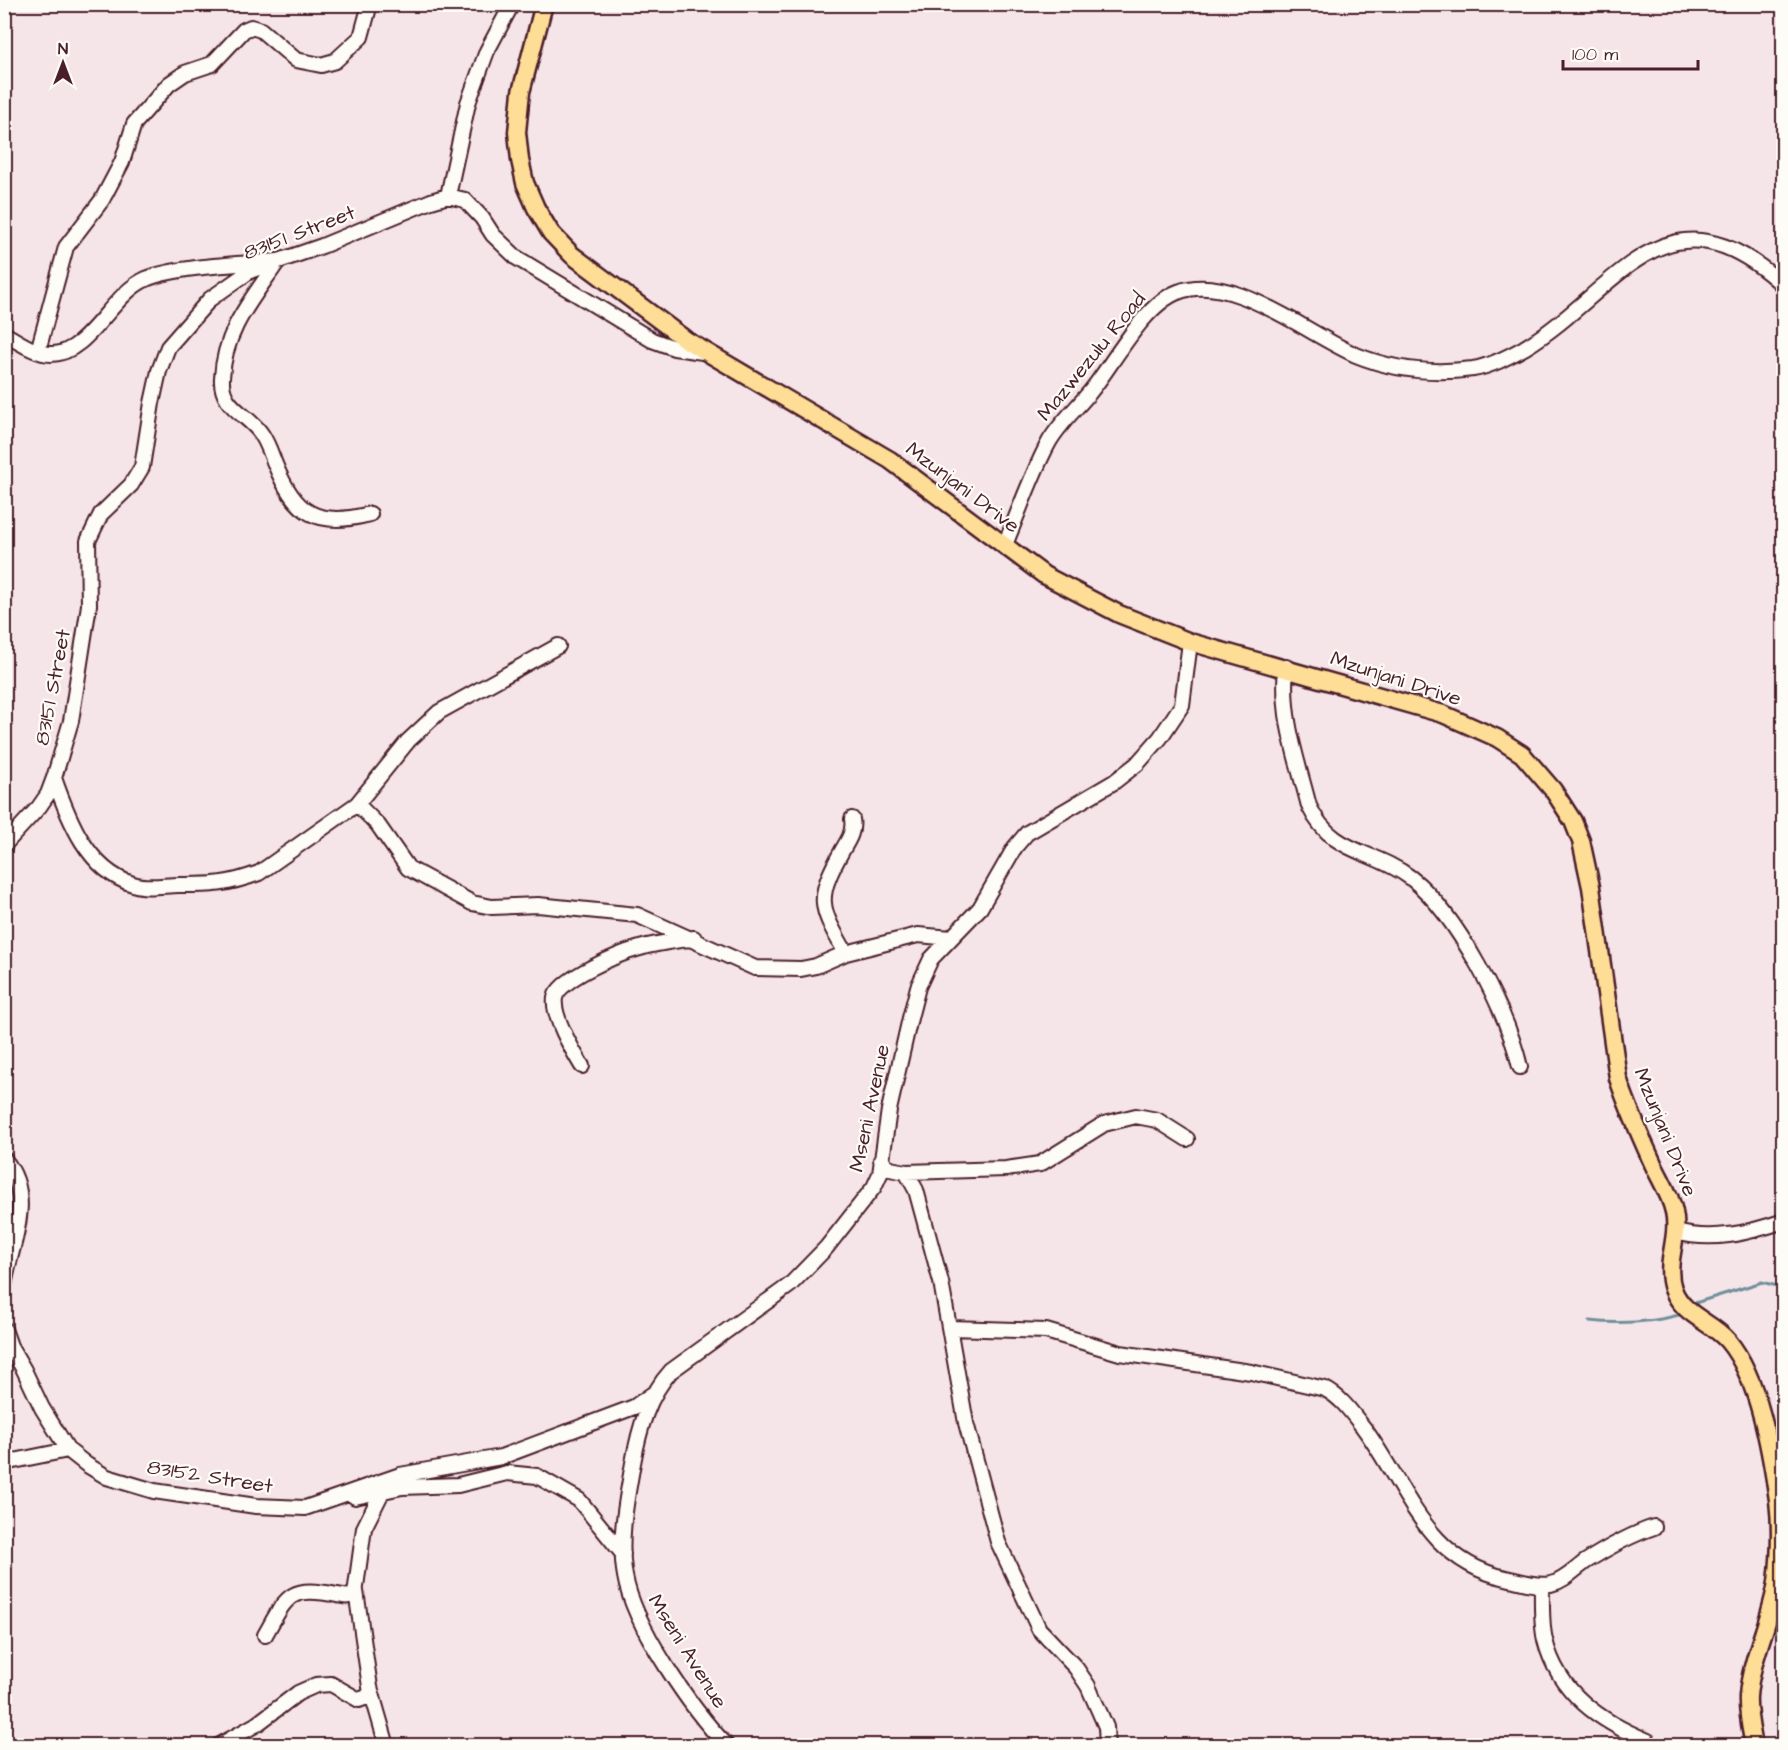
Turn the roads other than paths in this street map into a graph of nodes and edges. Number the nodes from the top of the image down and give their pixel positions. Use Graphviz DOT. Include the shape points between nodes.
graph roads {
  1 [pos="370,4"];
  2 [pos="512,4"];
  3 [pos="544,4"];
  4 [pos="448,196"];
  5 [pos="278,261"];
  6 [pos="1784,286"];
  7 [pos="4,334"];
  8 [pos="38,351"];
  9 [pos="705,352"];
  10 [pos="369,514"];
  11 [pos="1004,547"];
  12 [pos="1190,642"];
  13 [pos="558,646"];
  14 [pos="1286,668"];
  15 [pos="54,778"];
  16 [pos="357,804"];
  17 [pos="852,819"];
  18 [pos="4,845"];
  19 [pos="694,938"];
  20 [pos="951,938"];
  21 [pos="846,953"];
  22 [pos="582,1066"];
  23 [pos="1520,1067"];
  24 [pos="1187,1139"];
  25 [pos="4,1159"];
  26 [pos="881,1160"];
  27 [pos="906,1172"];
  28 [pos="1784,1221"];
  29 [pos="1676,1232"];
  30 [pos="4,1286"];
  31 [pos="950,1328"];
  32 [pos="4,1329"];
  33 [pos="4,1358"];
  34 [pos="24,1370"];
  35 [pos="656,1391"];
  36 [pos="68,1450"];
  37 [pos="4,1463"];
  38 [pos="382,1492"];
  39 [pos="337,1498"];
  40 [pos="1654,1527"];
  41 [pos="624,1554"];
  42 [pos="1542,1585"];
  43 [pos="356,1592"];
  44 [pos="266,1635"];
  45 [pos="370,1687"];
  46 [pos="1648,1741"];
  47 [pos="218,1746"];
  48 [pos="387,1746"];
  49 [pos="727,1746"];
  50 [pos="1107,1746"];
  51 [pos="1754,1746"];
  1 -- 8 [label="street" via="361,37 334,61 321,65 296,60 261,30 251,27 212,64 185,73 169,84 134,124 122,162 102,200 66,247"];
  2 -- 4 [label="street" via="487,51 468,103"];
  3 -- 9 [label="main road, Mzunjani Drive" via="521,92 517,132 522,172 536,208 551,233 572,255"];
  4 -- 5 [label="street, 83151 Street"];
  4 -- 9 [label="street" via="472,205 492,235 517,258 582,299 662,345"];
  5 -- 8 [label="street" via="149,277 125,291 72,348 52,354"];
  5 -- 10 [label="street" via="232,329 222,378 225,398 261,434 286,490 297,505 318,518 348,520"];
  5 -- 15 [label="street, 83151 Street" via="250,271 232,283 186,323 168,346 152,403 142,467 91,531 87,549 90,605 71,721"];
  6 -- 11 [label="street, Mazwezulu Road" via="1723,243 1680,241 1663,246 1623,269 1556,328 1509,357 1475,369 1432,371 1387,366 1358,356 1260,303 1227,291 1192,288 1178,292 1153,308 1105,374 1050,439"];
  7 -- 8 [label="street"];
  9 -- 11 [label="main road, Mzunjani Drive" via="890,460"];
  11 -- 12 [label="main road, Mzunjani Drive" via="1044,576"];
  12 -- 14 [label="main road, Mzunjani Drive"];
  12 -- 20 [label="street, Mseni Avenue" via="1182,705 1160,738 1114,782 1027,833 1014,847 980,908"];
  13 -- 16 [label="street" via="439,712 415,734"];
  14 -- 23 [label="street" via="1286,722 1314,819 1335,841 1404,874 1435,902 1505,1019"];
  14 -- 29 [label="main road, Mzunjani Drive" via="1443,714 1497,738 1522,754 1553,790 1573,821 1586,861 1618,1078 1672,1204"];
  15 -- 16 [label="street" via="67,813 89,852 112,872 138,885 211,887 242,880 259,873"];
  15 -- 18 [label="street, 83151 Street" via="39,807"];
  16 -- 19 [label="street" via="378,825 408,868 472,903 637,915"];
  17 -- 21 [label="street" via="852,832 823,897 826,917"];
  19 -- 21 [label="street" via="734,960 768,969 816,966"];
  19 -- 22 [label="street" via="639,948 561,985 554,1000 556,1013"];
  20 -- 21 [label="street" via="918,935"];
  20 -- 26 [label="street, Mseni Avenue" via="931,959 918,987"];
  24 -- 27 [label="street" via="1157,1120 1136,1116 1104,1124 1040,1164"];
  25 -- 30 [label="street" via="17,1175 22,1196"];
  26 -- 27 [label="street" via="890,1169"];
  26 -- 35 [label="street, Mseni Avenue" via="869,1193 790,1285 681,1362"];
  27 -- 31 [label="street" via="922,1207"];
  28 -- 29 [label="street" via="1748,1234 1696,1238"];
  29 -- 51 [label="main road, Mzunjani Drive" via="1670,1264 1672,1287 1687,1310 1727,1340 1747,1374 1761,1417 1778,1501 1776,1582 1748,1696"];
  31 -- 42 [label="street" via="1046,1331 1120,1353 1242,1371 1324,1389 1341,1400 1367,1432 1423,1525 1438,1541 1471,1566"];
  31 -- 50 [label="street" via="966,1423 998,1542 1038,1629 1088,1686 1106,1727"];
  32 -- 34 [label="street"];
  33 -- 34 [label="street"];
  34 -- 36 [label="street, 83152 Street"];
  35 -- 39 [label="street, 83152 Street" via="634,1407 519,1452 400,1475"];
  35 -- 41 [label="street, Mseni Avenue" via="646,1410 627,1496"];
  36 -- 37 [label="street"];
  36 -- 39 [label="street, 83152 Street" via="107,1476 177,1497 290,1509"];
  38 -- 39 [label="street, 83152 Street"];
  38 -- 41 [label="street, 83152 Street" via="402,1487 458,1485 507,1473 537,1476 579,1500"];
  38 -- 43 [label="street" via="364,1528"];
  40 -- 42 [label="street" via="1635,1533 1559,1581"];
  41 -- 49 [label="street, Mseni Avenue" via="624,1575 634,1609 673,1674"];
  42 -- 46 [label="street" via="1545,1640 1566,1685 1601,1718"];
  43 -- 44 [label="street" via="348,1597 307,1591 292,1594 284,1601"];
  43 -- 45 [label="street"];
  45 -- 47 [label="street" via="366,1697 359,1700 331,1684 312,1686"];
  45 -- 48 [label="street"];
}
